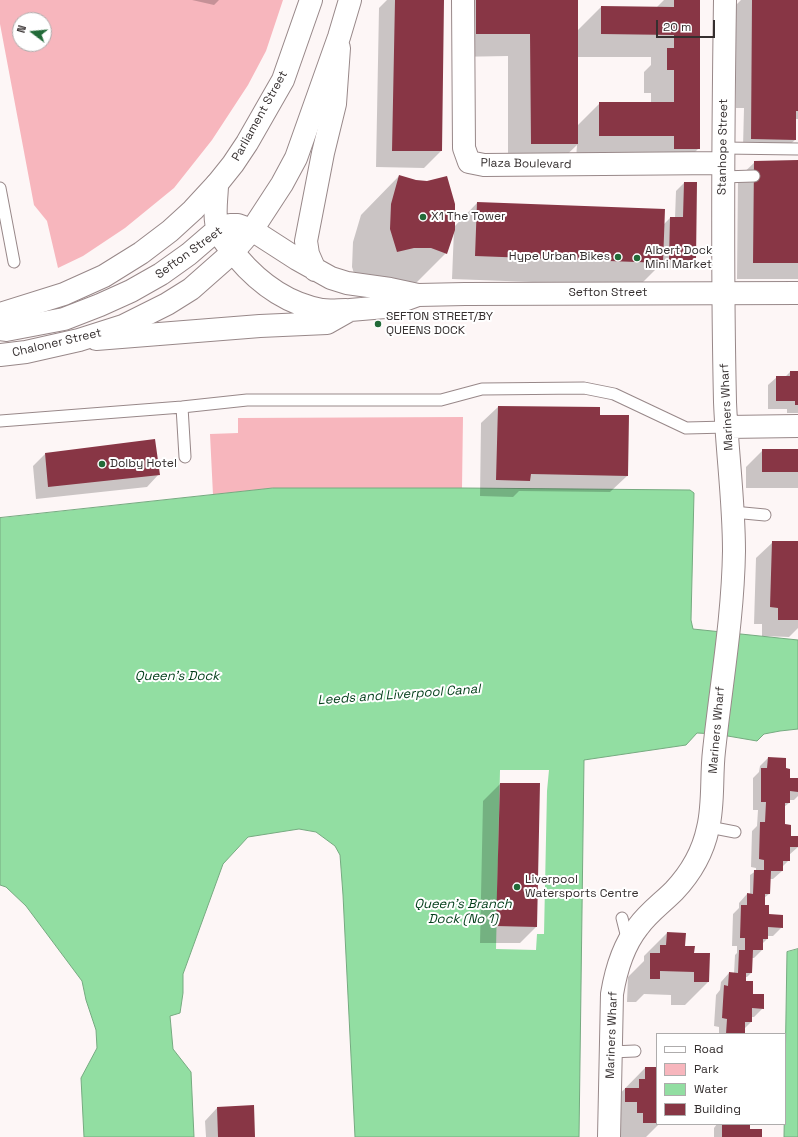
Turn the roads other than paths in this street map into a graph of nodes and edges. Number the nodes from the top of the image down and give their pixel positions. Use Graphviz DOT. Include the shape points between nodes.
graph roads {
  1 [pos="311,0"];
  2 [pos="350,0"];
  3 [pos="463,0"];
  4 [pos="725,0"];
  5 [pos="339,37"];
  6 [pos="798,149"];
  7 [pos="723,163"];
  8 [pos="754,176"];
  9 [pos="217,184"];
  10 [pos="0,188"];
  11 [pos="218,229"];
  12 [pos="252,230"];
  13 [pos="233,252"];
  14 [pos="14,262"];
  15 [pos="315,270"];
  16 [pos="724,293"];
  17 [pos="798,293"];
  18 [pos="418,296"];
  19 [pos="350,310"];
  20 [pos="0,314"];
  21 [pos="0,329"];
  22 [pos="80,340"];
  23 [pos="0,356"];
  24 [pos="182,407"];
  25 [pos="0,421"];
  26 [pos="798,426"];
  27 [pos="727,427"];
  28 [pos="185,457"];
  29 [pos="733,512"];
  30 [pos="765,515"];
  31 [pos="709,827"];
  32 [pos="735,832"];
  33 [pos="622,918"];
  34 [pos="628,942"];
  35 [pos="611,1052"];
  36 [pos="634,1052"];
  37 [pos="609,1137"];
  1 -- 9 [label="main road, Parliament Street" via="282,80 247,143"];
  2 -- 5 [label="main road"];
  3 -- 7 [label="main road, Plaza Boulevard" via="464,148 469,162 484,165"];
  4 -- 7 [label="main road, Stanhope Street"];
  5 -- 12 [label="main road" via="296,158"];
  5 -- 15 [label="main road" via="334,104 306,241"];
  6 -- 7 [label="lane"];
  7 -- 8 [label="lane"];
  7 -- 16 [label="main road, Stanhope Street"];
  9 -- 11 [label="main road"];
  9 -- 20 [label="main road, Parliament Street" via="170,231 104,276 64,294"];
  10 -- 14 [label="lane"];
  11 -- 12 [label="main road, Sefton Street" via="238,225"];
  11 -- 13 [label="main road"];
  11 -- 21 [label="main road, Sefton Street" via="190,254 131,291 64,319"];
  12 -- 13 [label="main road"];
  12 -- 15 [label="main road, Sefton Street"];
  13 -- 19 [label="main road" via="262,283 276,292 322,310"];
  13 -- 22 [label="main road, Chaloner Street" via="191,289 167,304 123,326"];
  15 -- 18 [label="main road, Sefton Street" via="347,283"];
  16 -- 17 [label="main road, Sefton Street"];
  16 -- 18 [label="main road, Sefton Street"];
  16 -- 27 [label="main road, Mariners Wharf"];
  18 -- 19 [label="main road, Sefton Street" via="385,307"];
  19 -- 22 [label="main road, Sefton Street" via="327,323"];
  22 -- 23 [label="main road, Chaloner Street"];
  24 -- 25 [label="lane"];
  24 -- 27 [label="lane" via="247,400 441,400 482,389 584,388 614,394 686,428"];
  24 -- 28 [label="lane"];
  26 -- 27 [label="main road"];
  27 -- 29 [label="main road, Mariners Wharf"];
  29 -- 30 [label="lane"];
  29 -- 31 [label="main road, Mariners Wharf" via="733,583 714,755"];
  31 -- 32 [label="lane"];
  31 -- 34 [label="main road, Mariners Wharf" via="700,854 687,875 638,927"];
  33 -- 34 [label="lane"];
  34 -- 35 [label="main road, Mariners Wharf" via="616,974 612,994"];
  35 -- 36 [label="lane"];
  35 -- 37 [label="main road, Mariners Wharf"];
}
